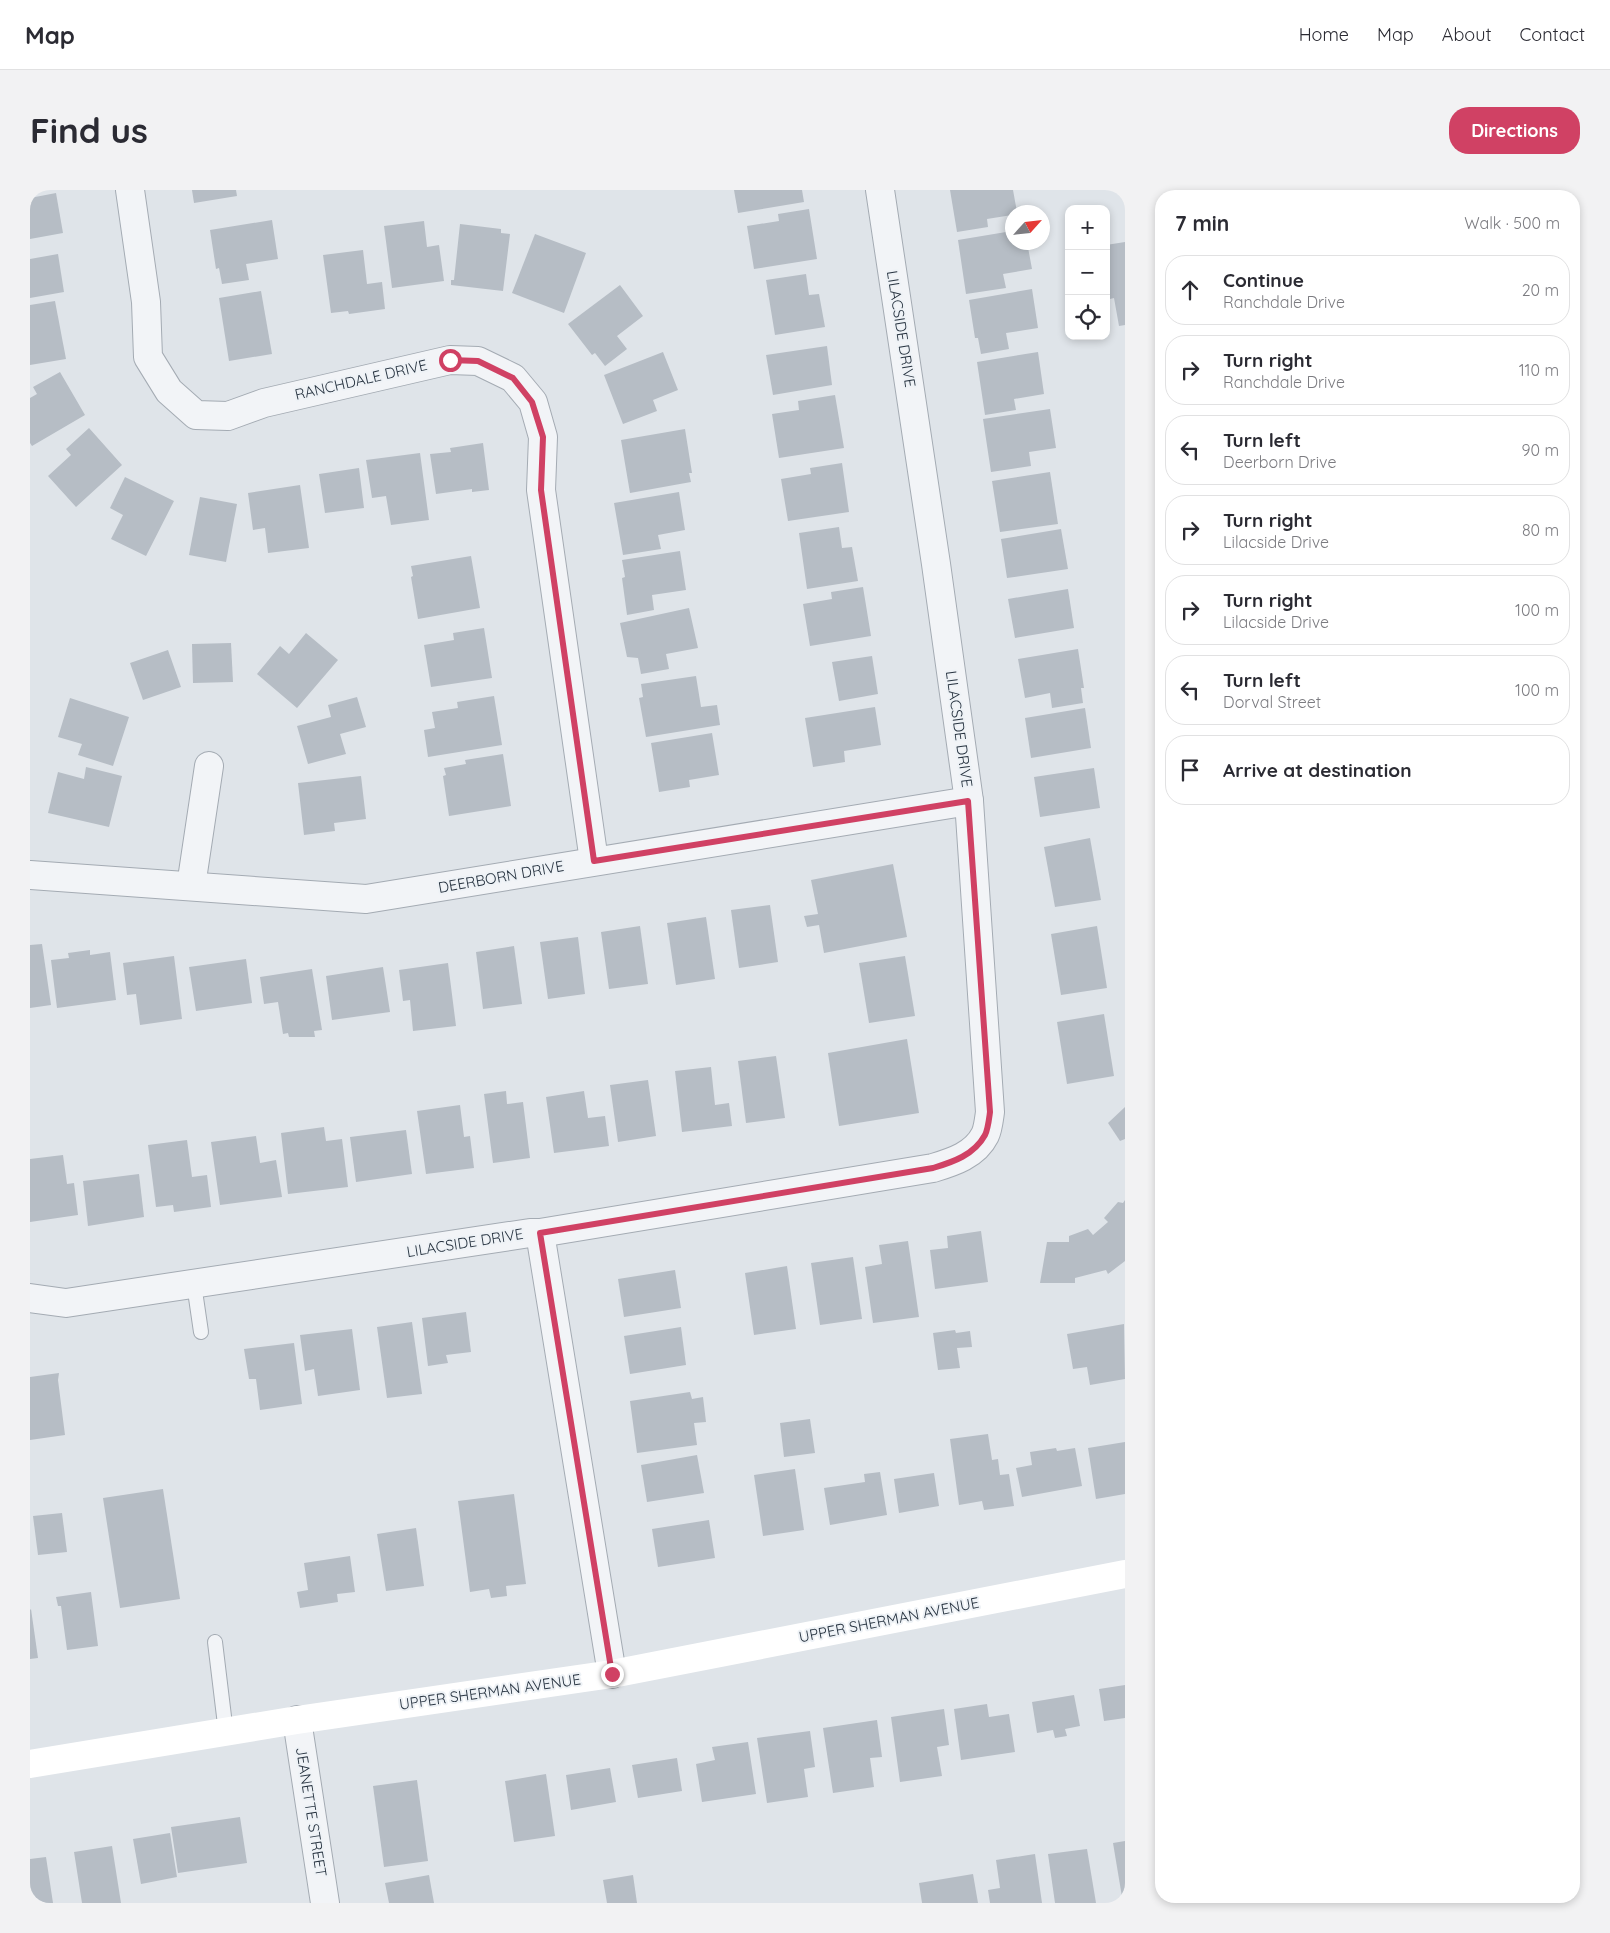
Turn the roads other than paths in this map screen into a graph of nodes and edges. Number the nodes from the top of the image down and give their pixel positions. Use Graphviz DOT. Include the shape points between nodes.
graph roads {
  1 [pos="130,190"];
  2 [pos="880,190"];
  3 [pos="209,766"];
  4 [pos="968,801"];
  5 [pos="594,861"];
  6 [pos="30,875"];
  7 [pos="192,886"];
  8 [pos="540,1233"];
  9 [pos="194,1284"];
  10 [pos="30,1298"];
  11 [pos="201,1332"];
  12 [pos="1125,1574"];
  13 [pos="215,1642"];
  14 [pos="612,1674"];
  15 [pos="297,1720"];
  16 [pos="226,1733"];
  17 [pos="30,1764"];
  18 [pos="325,1903"];
  1 -- 5 [label="street, RANCHDALE DRIVE" via="146,302 148,356 169,391 196,415 228,416 264,403 450,360 478,361 513,378 532,402 543,437 541,490"];
  2 -- 4 [label="street, LILACSIDE DRIVE"];
  3 -- 7 [label="street"];
  4 -- 5 [label="street, DEERBORN DRIVE"];
  4 -- 8 [label="street, LILACSIDE DRIVE" via="990,1112 986,1134 972,1151 955,1162 933,1168"];
  5 -- 7 [label="street, DEERBORN DRIVE" via="366,899"];
  6 -- 7 [label="street, DEERBORN DRIVE"];
  8 -- 9 [label="street, LILACSIDE DRIVE"];
  8 -- 14 [label="street"];
  9 -- 10 [label="street, LILACSIDE DRIVE" via="66,1303"];
  9 -- 11 [label="lane"];
  12 -- 14 [label="main road, UPPER SHERMAN AVENUE"];
  13 -- 16 [label="lane"];
  14 -- 15 [label="main road, UPPER SHERMAN AVENUE"];
  15 -- 16 [label="main road, UPPER SHERMAN AVENUE"];
  15 -- 18 [label="street, JEANETTE STREET"];
  16 -- 17 [label="main road, UPPER SHERMAN AVENUE"];
}
